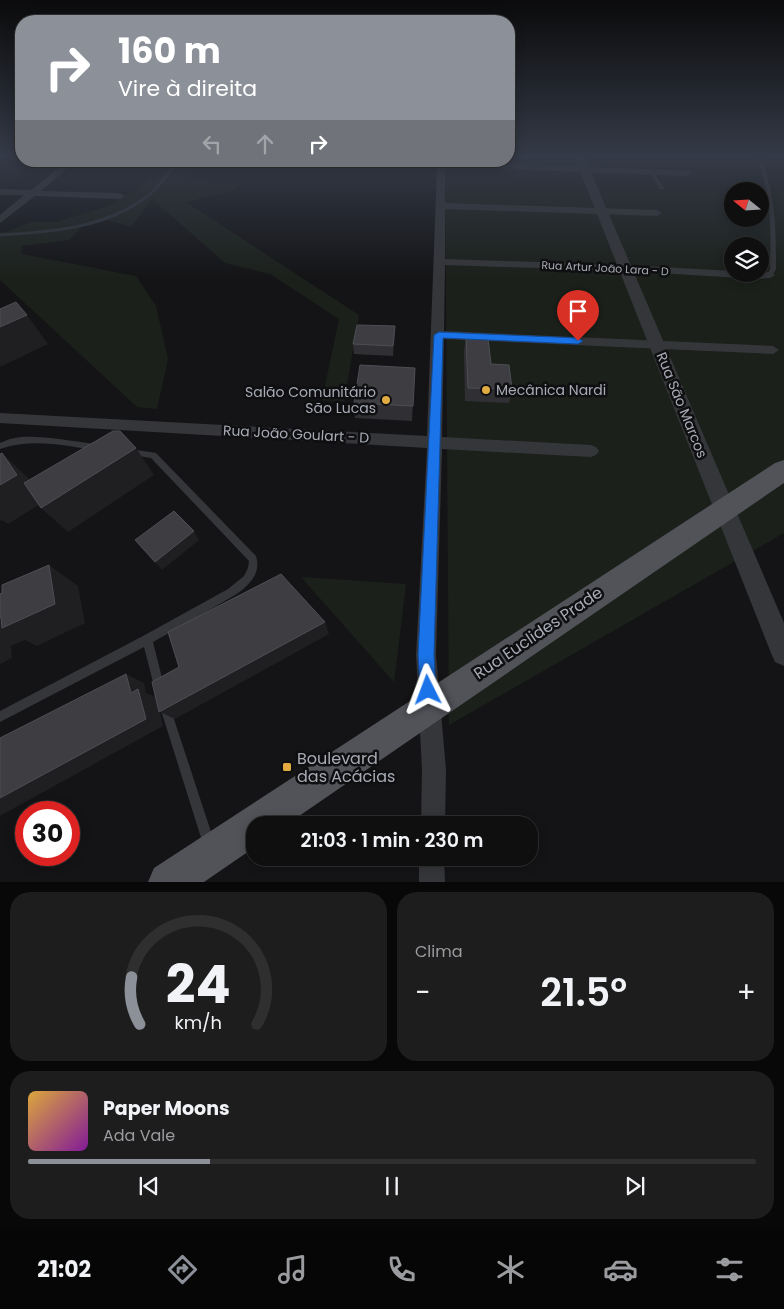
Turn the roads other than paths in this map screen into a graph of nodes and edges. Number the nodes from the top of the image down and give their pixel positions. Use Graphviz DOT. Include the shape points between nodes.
graph roads {
  1 [pos="30,197"];
  2 [pos="440,197"];
  3 [pos="597,197"];
  4 [pos="771,197"];
  5 [pos="440,206"];
  6 [pos="603,212"];
  7 [pos="657,214"];
  8 [pos="0,220"];
  9 [pos="439,262"];
  10 [pos="626,268"];
  11 [pos="770,274"];
  12 [pos="439,335"];
  13 [pos="657,345"];
  14 [pos="772,350"];
  15 [pos="0,418"];
  16 [pos="434,442"];
  17 [pos="0,446"];
  18 [pos="106,449"];
  19 [pos="125,451"];
  20 [pos="591,451"];
  21 [pos="784,470"];
  22 [pos="725,509"];
  23 [pos="779,630"];
  24 [pos="147,640"];
  25 [pos="784,653"];
  26 [pos="428,707"];
  27 [pos="0,717"];
  28 [pos="433,816"];
  29 [pos="212,852"];
  30 [pos="432,866"];
  31 [pos="168,882"];
  32 [pos="432,882"];
  1 -- 8 [label="street"];
  2 -- 5 [label="street"];
  3 -- 6 [label="street, Rua São Marcos"];
  4 -- 11 [label="lane" via="773,269"];
  5 -- 6 [label="street"];
  5 -- 9 [label="street"];
  6 -- 7 [label="street"];
  6 -- 10 [label="street, Rua São Marcos"];
  9 -- 10 [label="street, Rua Artur João Lara - D"];
  9 -- 12 [label="street"];
  10 -- 11 [label="street, Rua Artur João Lara - D" via="757,276"];
  10 -- 13 [label="street, Rua São Marcos"];
  12 -- 13 [label="street"];
  12 -- 16 [label="street"];
  13 -- 14 [label="street"];
  13 -- 22 [label="street, Rua São Marcos"];
  15 -- 16 [label="street, Rua João Goulart - D"];
  16 -- 20 [label="street, Rua João Goulart - D"];
  16 -- 26 [label="street" via="426,655"];
  17 -- 18 [label="lane" via="13,441 41,441"];
  19 -- 24 [label="lane" via="153,455 253,559 253,569 231,592"];
  21 -- 22 [label="main road, Rua Euclides Prade"];
  22 -- 23 [label="street, Rua São Marcos"];
  22 -- 26 [label="main road, Rua Euclides Prade"];
  23 -- 25 [label="street, Rua São Marcos"];
  24 -- 27 [label="lane"];
  24 -- 29 [label="lane" via="170,725"];
  26 -- 28 [label="street" via="434,770"];
  26 -- 29 [label="main road, Rua Euclides Prade"];
  29 -- 31 [label="main road, Rua Euclides Prade"];
  30 -- 32 [label="street"];
}
